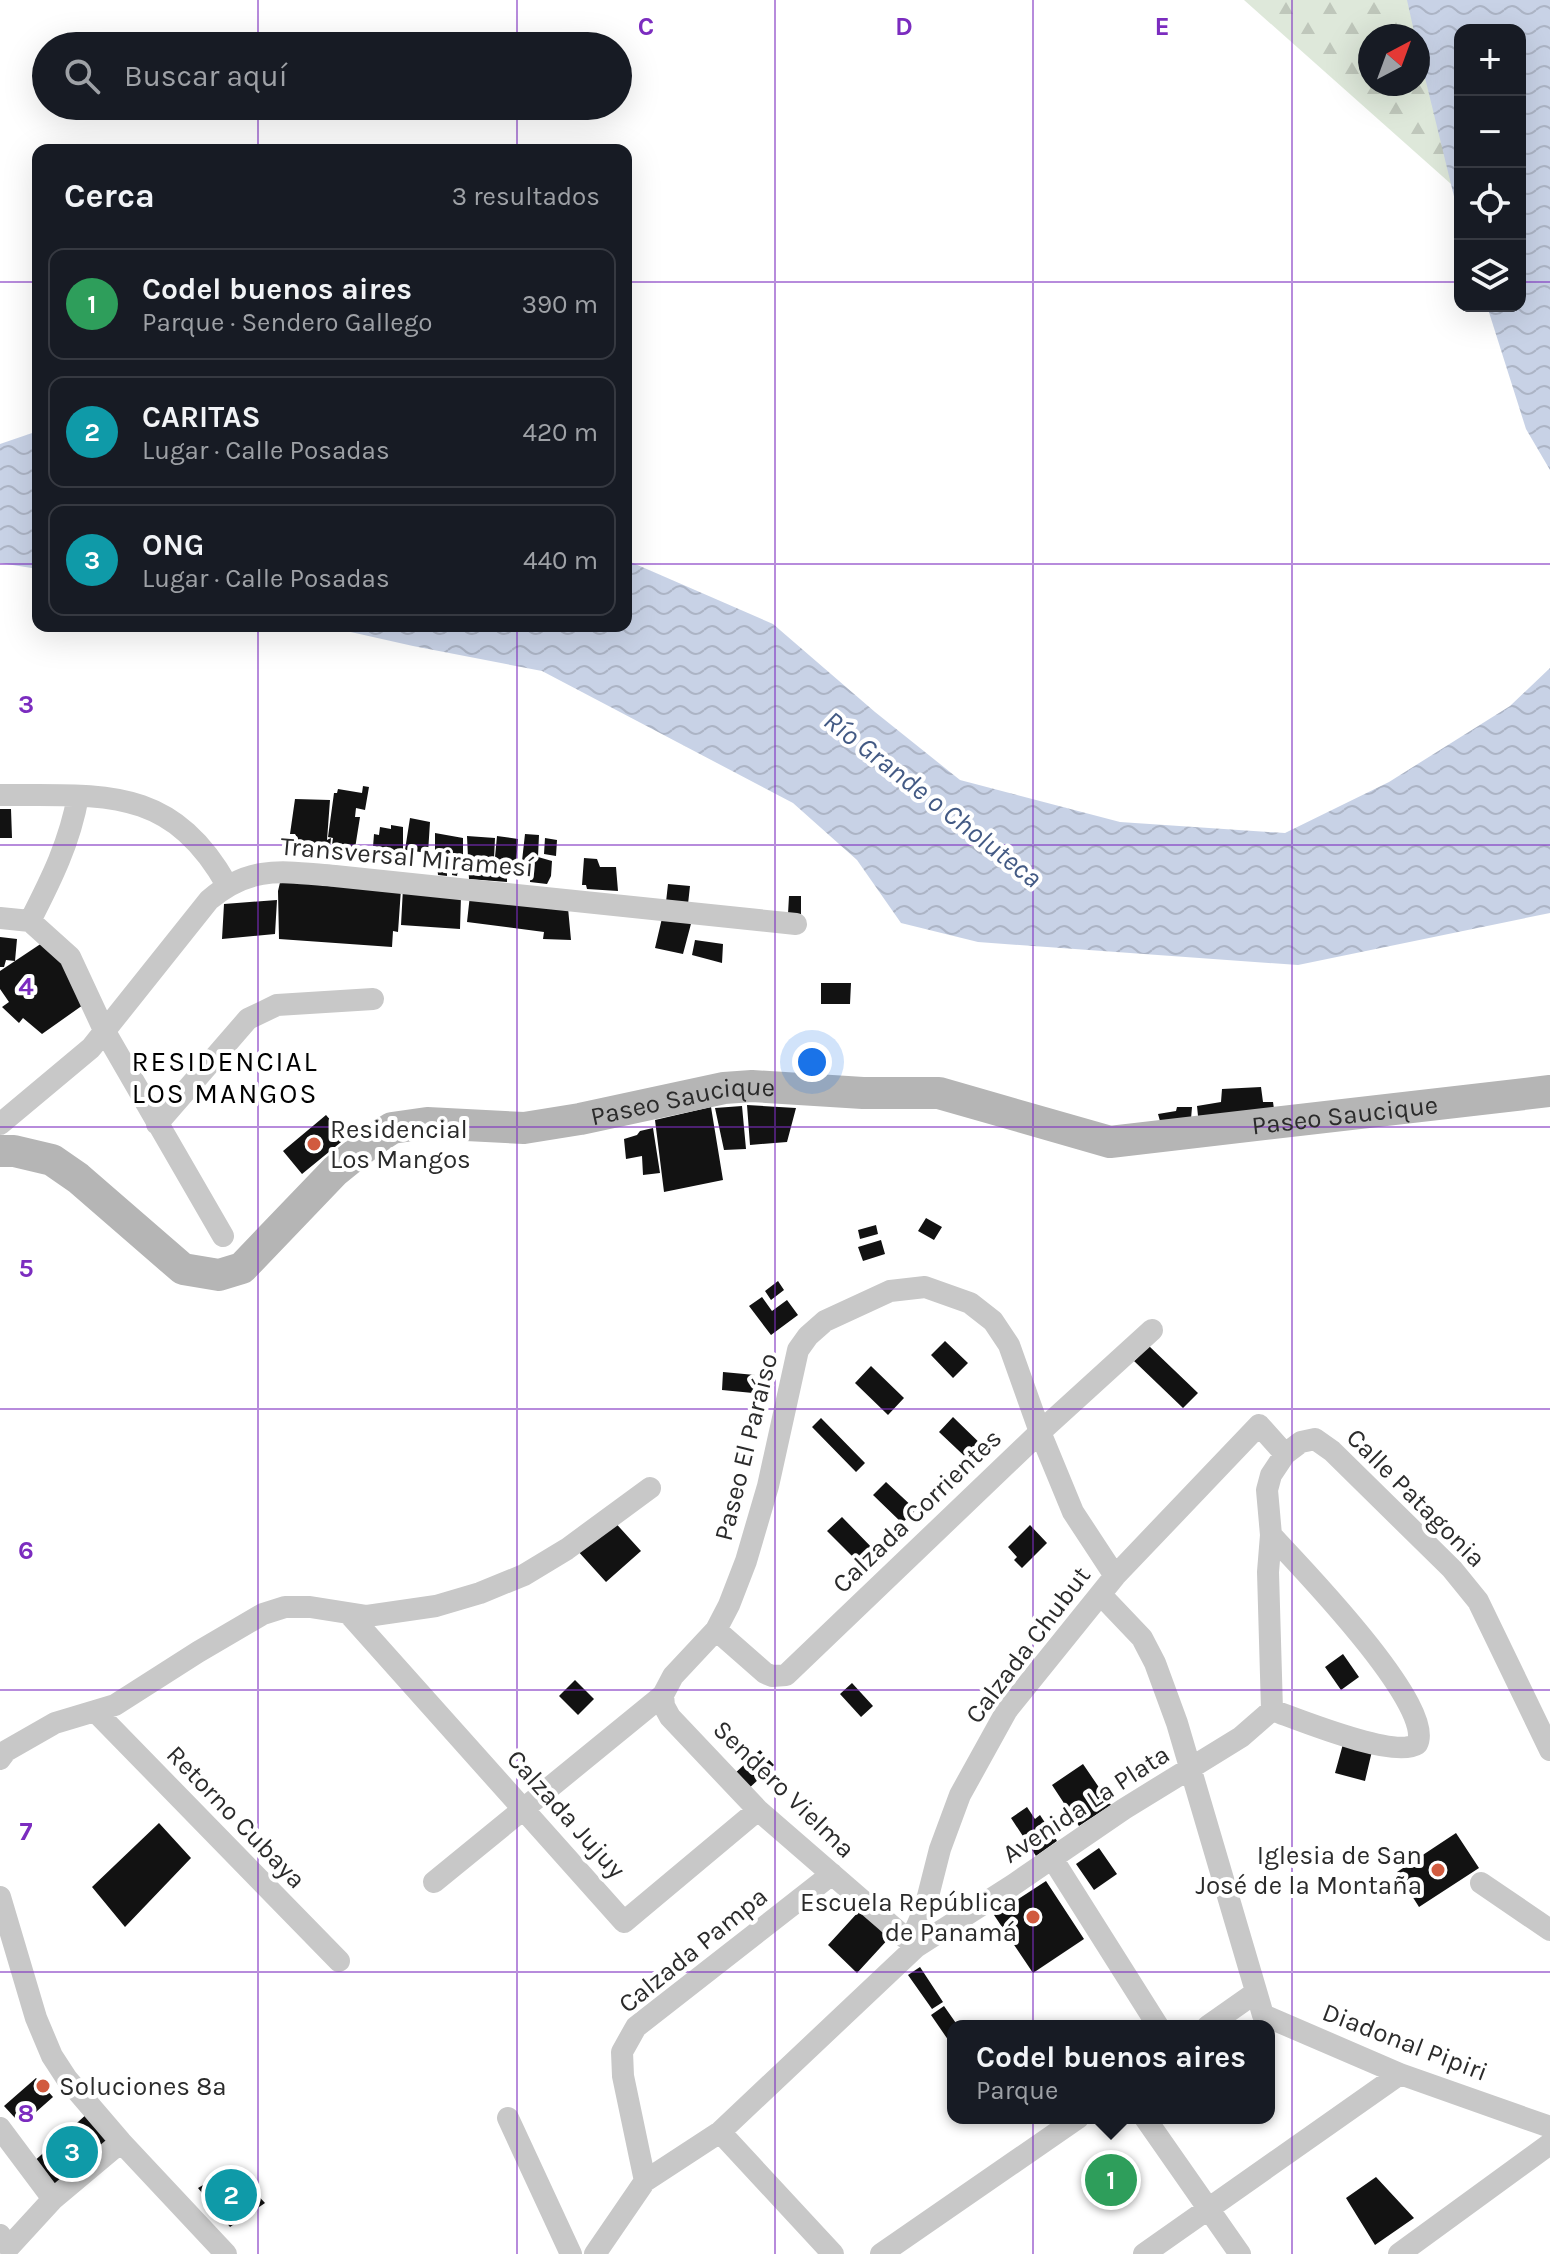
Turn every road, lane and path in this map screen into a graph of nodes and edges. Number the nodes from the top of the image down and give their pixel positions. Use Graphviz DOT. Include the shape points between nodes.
graph roads {
  1 [pos="0,795"];
  2 [pos="78,796"];
  3 [pos="227,885"];
  4 [pos="0,918"];
  5 [pos="30,921"];
  6 [pos="796,924"];
  7 [pos="373,999"];
  8 [pos="104,1030"];
  9 [pos="1550,1091"];
  10 [pos="0,1124"];
  11 [pos="157,1124"];
  12 [pos="0,1151"];
  13 [pos="223,1236"];
  14 [pos="1152,1330"];
  15 [pos="1040,1432"];
  16 [pos="1285,1454"];
  17 [pos="650,1488"];
  18 [pos="1271,1535"];
  19 [pos="1115,1576"];
  20 [pos="1102,1596"];
  21 [pos="349,1614"];
  22 [pos="716,1630"];
  23 [pos="663,1695"];
  24 [pos="1272,1710"];
  25 [pos="95,1711"];
  26 [pos="1550,1750"];
  27 [pos="0,1759"];
  28 [pos="1190,1769"];
  29 [pos="523,1809"];
  30 [pos="758,1810"];
  31 [pos="1052,1858"];
  32 [pos="832,1874"];
  33 [pos="434,1882"];
  34 [pos="1481,1883"];
  35 [pos="0,1897"];
  36 [pos="1550,1930"];
  37 [pos="913,1944"];
  38 [pos="339,1961"];
  39 [pos="1255,1993"];
  40 [pos="1154,2020"];
  41 [pos="1217,2020"];
  42 [pos="1275,2020"];
  43 [pos="1275,2020"];
  44 [pos="1400,2074"];
  45 [pos="508,2118"];
  46 [pos="1069,2124"];
  47 [pos="1149,2124"];
  48 [pos="1550,2127"];
  49 [pos="0,2128"];
  50 [pos="720,2132"];
  51 [pos="121,2142"];
  52 [pos="1550,2144"];
  53 [pos="645,2181"];
  54 [pos="53,2199"];
  55 [pos="1209,2210"];
  56 [pos="0,2235"];
  57 [pos="226,2254"];
  58 [pos="571,2254"];
  59 [pos="595,2254"];
  60 [pos="833,2254"];
  61 [pos="881,2254"];
  62 [pos="1144,2254"];
  63 [pos="1240,2254"];
  64 [pos="1399,2254"];
  1 -- 2 [label="street"];
  2 -- 3 [label="street" via="154,809 201,844"];
  2 -- 5 [label="street" via="60,863"];
  3 -- 6 [label="street, Transversal Miramesí" via="277,871"];
  3 -- 8 [label="street" via="209,900"];
  4 -- 5 [label="street"];
  5 -- 8 [label="street" via="70,957"];
  7 -- 11 [label="street" via="277,1005 248,1019"];
  8 -- 10 [label="street" via="70,1068"];
  8 -- 11 [label="street"];
  9 -- 12 [label="street, Paseo Saucique" via="1110,1142 939,1093 752,1086 524,1128 427,1123 392,1128 372,1141 335,1171 242,1268 219,1275 183,1269 52,1160"];
  11 -- 13 [label="street"];
  14 -- 15 [label="street, Calzada Corrientes"];
  15 -- 19 [label="street, Paseo El Paraíso" via="1073,1512"];
  15 -- 22 [label="street, Calzada Corrientes" via="786,1675 765,1673"];
  15 -- 22 [label="street, Paseo El Paraíso" via="1009,1345 993,1321 970,1303 925,1287 890,1291 825,1321 798,1350 768,1486 746,1561"];
  16 -- 18 [label="street" via="1267,1490"];
  16 -- 19 [label="street, Calzada Chubut" via="1259,1425"];
  16 -- 26 [label="street, Calle Patagonia" via="1315,1439 1452,1569 1478,1601"];
  17 -- 21 [label="street" via="524,1575 436,1606"];
  18 -- 24 [label="street"];
  18 -- 24 [label="street" via="1340,1608 1373,1652 1410,1707 1420,1738 1411,1748 1381,1746"];
  19 -- 20 [label="street, Calzada Chubut"];
  20 -- 28 [label="street" via="1149,1651"];
  20 -- 37 [label="street, Calzada Chubut" via="1007,1710 975,1765 940,1849"];
  21 -- 25 [label="street" via="285,1607 263,1614 115,1705"];
  21 -- 29 [label="street, Calzada Jujuy"];
  22 -- 23 [label="street, Paseo El Paraíso" via="665,1685"];
  23 -- 29 [label="street, Paseo El Paraíso"];
  23 -- 30 [label="street, Sendero Vielma" via="670,1717"];
  24 -- 28 [label="street, Avenida La Plata"];
  25 -- 27 [label="street" via="55,1723"];
  25 -- 38 [label="street, Retorno Cubaya"];
  28 -- 31 [label="street, Avenida La Plata"];
  28 -- 39 [label="street"];
  29 -- 30 [label="street, Calzada Jujuy" via="624,1922"];
  29 -- 33 [label="street, Paseo El Paraíso"];
  30 -- 32 [label="street, Sendero Vielma"];
  31 -- 37 [label="street, Avenida La Plata"];
  31 -- 40 [label="street"];
  32 -- 37 [label="street, Sendero Vielma"];
  32 -- 53 [label="street, Calzada Pampa" via="636,2027 622,2052 623,2076"];
  34 -- 36 [label="street"];
  35 -- 51 [label="street" via="52,2056"];
  37 -- 50 [label="street, Avenida La Plata"];
  39 -- 41 [label="street"];
  39 -- 42 [label="street, Diadonal Pipiri" via="1263,2015"];
  43 -- 44 [label="street, Diadonal Pipiri"];
  44 -- 48 [label="street, Diadonal Pipiri"];
  44 -- 55 [label="street"];
  45 -- 58 [label="street"];
  46 -- 61 [label="street"];
  47 -- 55 [label="street"];
  49 -- 54 [label="street"];
  50 -- 53 [label="street, Avenida La Plata"];
  50 -- 60 [label="street"];
  51 -- 54 [label="street"];
  51 -- 57 [label="street"];
  52 -- 64 [label="street"];
  53 -- 59 [label="street, Avenida La Plata"];
  54 -- 56 [label="street" via="9,2247"];
  55 -- 62 [label="street"];
  55 -- 63 [label="street"];
}
